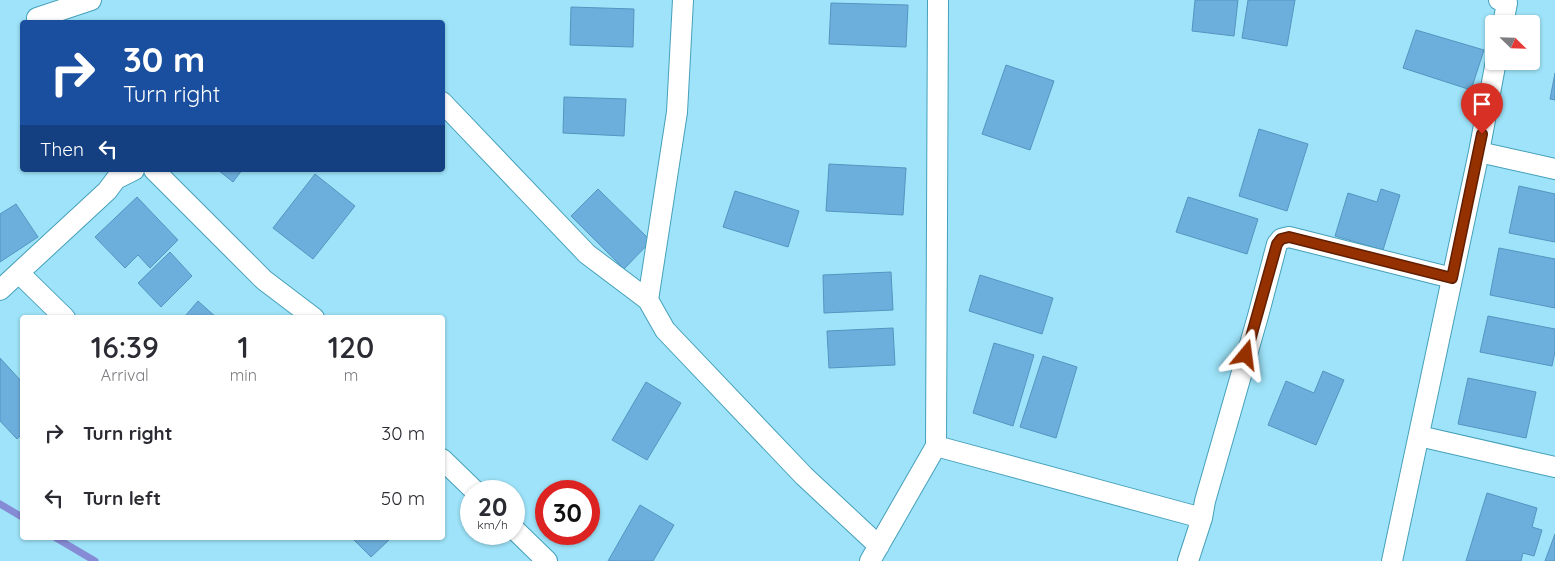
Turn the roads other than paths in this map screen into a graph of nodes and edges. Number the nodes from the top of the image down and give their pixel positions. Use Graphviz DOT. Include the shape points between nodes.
graph roads {
  1 [pos="92,0"];
  2 [pos="683,0"];
  3 [pos="938,0"];
  4 [pos="1499,0"];
  5 [pos="36,13"];
  6 [pos="1505,15"];
  7 [pos="1494,70"];
  8 [pos="445,105"];
  9 [pos="1479,152"];
  10 [pos="1555,169"];
  11 [pos="130,172"];
  12 [pos="156,172"];
  13 [pos="19,272"];
  14 [pos="1452,278"];
  15 [pos="0,290"];
  16 [pos="648,300"];
  17 [pos="62,315"];
  18 [pos="310,315"];
  19 [pos="1419,436"];
  20 [pos="936,446"];
  21 [pos="445,462"];
  22 [pos="1555,467"];
  23 [pos="464,480"];
  24 [pos="1202,518"];
  25 [pos="525,540"];
  26 [pos="874,554"];
  27 [pos="547,561"];
  28 [pos="1188,561"];
  29 [pos="1392,561"];
  1 -- 5 [label="street"];
  2 -- 16 [label="street" via="677,112"];
  3 -- 20 [label="street"];
  4 -- 6 [label="street" via="1507,3"];
  7 -- 9 [label="street"];
  8 -- 16 [label="street" via="587,254"];
  9 -- 10 [label="street"];
  9 -- 14 [label="street"];
  11 -- 13 [label="street" via="116,178 107,191"];
  12 -- 18 [label="street" via="264,280"];
  13 -- 15 [label="street"];
  13 -- 17 [label="street"];
  14 -- 19 [label="street"];
  14 -- 24 [label="street" via="1289,237 1281,239"];
  16 -- 26 [label="street" via="665,330"];
  19 -- 22 [label="street"];
  19 -- 29 [label="street"];
  20 -- 24 [label="street"];
  20 -- 26 [label="street"];
  21 -- 23 [label="street"];
  24 -- 28 [label="street"];
  25 -- 27 [label="street"];
}
